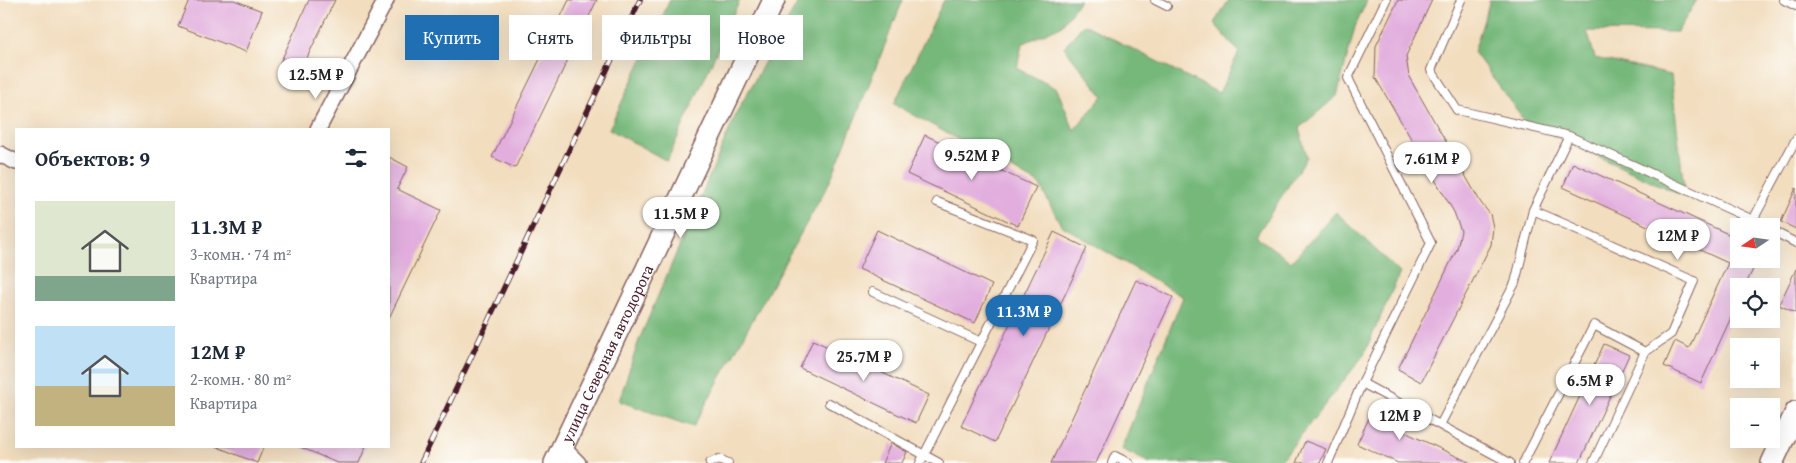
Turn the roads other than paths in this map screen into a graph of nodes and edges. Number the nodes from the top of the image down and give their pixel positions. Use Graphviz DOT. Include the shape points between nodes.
graph roads {
  1 [pos="386,0"];
  2 [pos="774,0"];
  3 [pos="1155,0"];
  4 [pos="1386,0"];
  5 [pos="1461,0"];
  6 [pos="1784,0"];
  7 [pos="1167,6"];
  8 [pos="1796,6"];
  9 [pos="319,128"];
  10 [pos="1569,136"];
  11 [pos="1796,139"];
  12 [pos="0,154"];
  13 [pos="15,162"];
  14 [pos="936,202"];
  15 [pos="1533,210"];
  16 [pos="1749,218"];
  17 [pos="1754,218"];
  18 [pos="1780,235"];
  19 [pos="1796,243"];
  20 [pos="873,292"];
  21 [pos="981,342"];
  22 [pos="1645,352"];
  23 [pos="1362,383"];
  24 [pos="828,403"];
  25 [pos="1796,412"];
  26 [pos="1440,425"];
  27 [pos="558,455"];
  28 [pos="924,455"];
  29 [pos="578,463"];
  30 [pos="710,463"];
  31 [pos="728,463"];
  32 [pos="920,463"];
  33 [pos="939,463"];
  34 [pos="1112,463"];
  35 [pos="1129,463"];
  36 [pos="1328,463"];
  37 [pos="1510,463"];
  38 [pos="1523,463"];
  39 [pos="1593,463"];
  40 [pos="1772,463"];
  1 -- 9 [label="street"];
  2 -- 27 [label="main road, улица Северная автодорога"];
  3 -- 7 [label="lane"];
  4 -- 23 [label="lane" via="1348,78 1431,243"];
  5 -- 10 [label="lane" via="1431,70 1457,110"];
  6 -- 8 [label="lane"];
  10 -- 15 [label="lane"];
  10 -- 16 [label="lane"];
  11 -- 17 [label="lane"];
  12 -- 13 [label="street"];
  14 -- 21 [label="lane" via="1033,240"];
  15 -- 22 [label="lane" via="1694,281 1671,334"];
  15 -- 26 [label="lane" via="1515,283"];
  18 -- 19 [label="lane"];
  20 -- 21 [label="lane"];
  21 -- 28 [label="lane"];
  22 -- 38 [label="lane" via="1594,325"];
  22 -- 39 [label="lane"];
  23 -- 26 [label="lane"];
  23 -- 36 [label="lane"];
  24 -- 28 [label="lane"];
  25 -- 40 [label="main road"];
  26 -- 37 [label="lane"];
  27 -- 29 [label="street"];
  28 -- 32 [label="lane"];
  28 -- 33 [label="lane"];
  30 -- 31 [label="lane" via="719,459"];
  34 -- 35 [label="lane" via="1116,456"];
}
